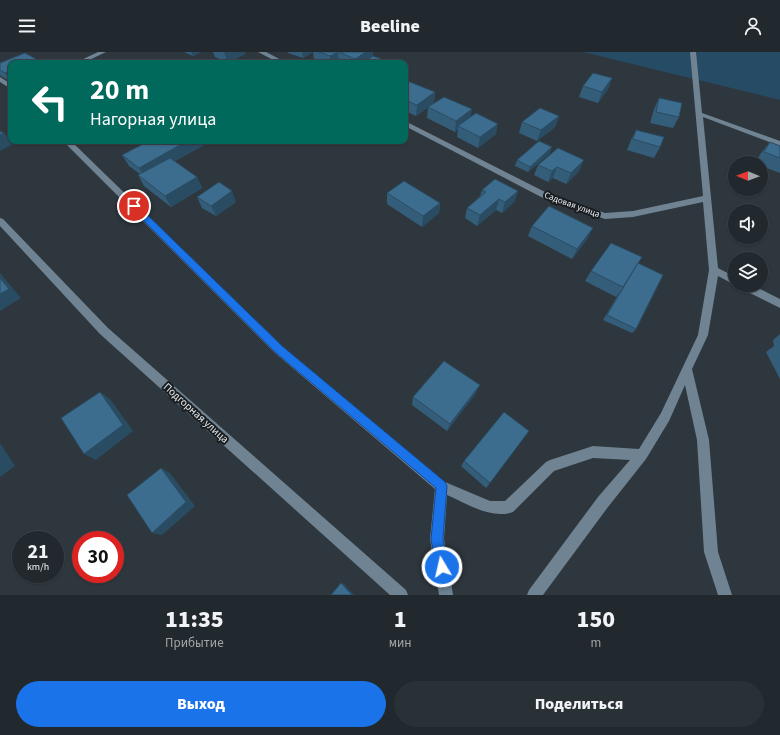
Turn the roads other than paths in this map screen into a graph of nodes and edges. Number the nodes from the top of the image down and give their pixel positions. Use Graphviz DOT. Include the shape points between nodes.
graph roads {
  1 [pos="103,52"];
  2 [pos="261,52"];
  3 [pos="693,52"];
  4 [pos="85,60"];
  5 [pos="278,60"];
  6 [pos="700,114"];
  7 [pos="408,125"];
  8 [pos="70,144"];
  9 [pos="780,144"];
  10 [pos="707,198"];
  11 [pos="0,221"];
  12 [pos="714,270"];
  13 [pos="728,277"];
  14 [pos="757,292"];
  15 [pos="780,304"];
  16 [pos="687,369"];
  17 [pos="642,455"];
  18 [pos="441,486"];
  19 [pos="401,595"];
  20 [pos="446,595"];
  21 [pos="534,595"];
  22 [pos="725,595"];
  1 -- 4 [label="street"];
  2 -- 5 [label="street"];
  3 -- 6 [label="street"];
  6 -- 9 [label="street"];
  6 -- 10 [label="street"];
  7 -- 10 [label="street, Садовая улица" via="548,197 605,216 633,214"];
  8 -- 18 [label="street" via="278,349"];
  10 -- 12 [label="street"];
  11 -- 19 [label="street, Подгорная улица" via="104,331"];
  12 -- 13 [label="street"];
  12 -- 16 [label="street" via="703,335"];
  14 -- 15 [label="street"];
  16 -- 17 [label="street"];
  16 -- 22 [label="street" via="703,440 711,552"];
  17 -- 18 [label="street" via="593,452 550,466 508,507 490,507"];
  17 -- 21 [label="street" via="603,502"];
  18 -- 20 [label="street" via="437,539"];
}
